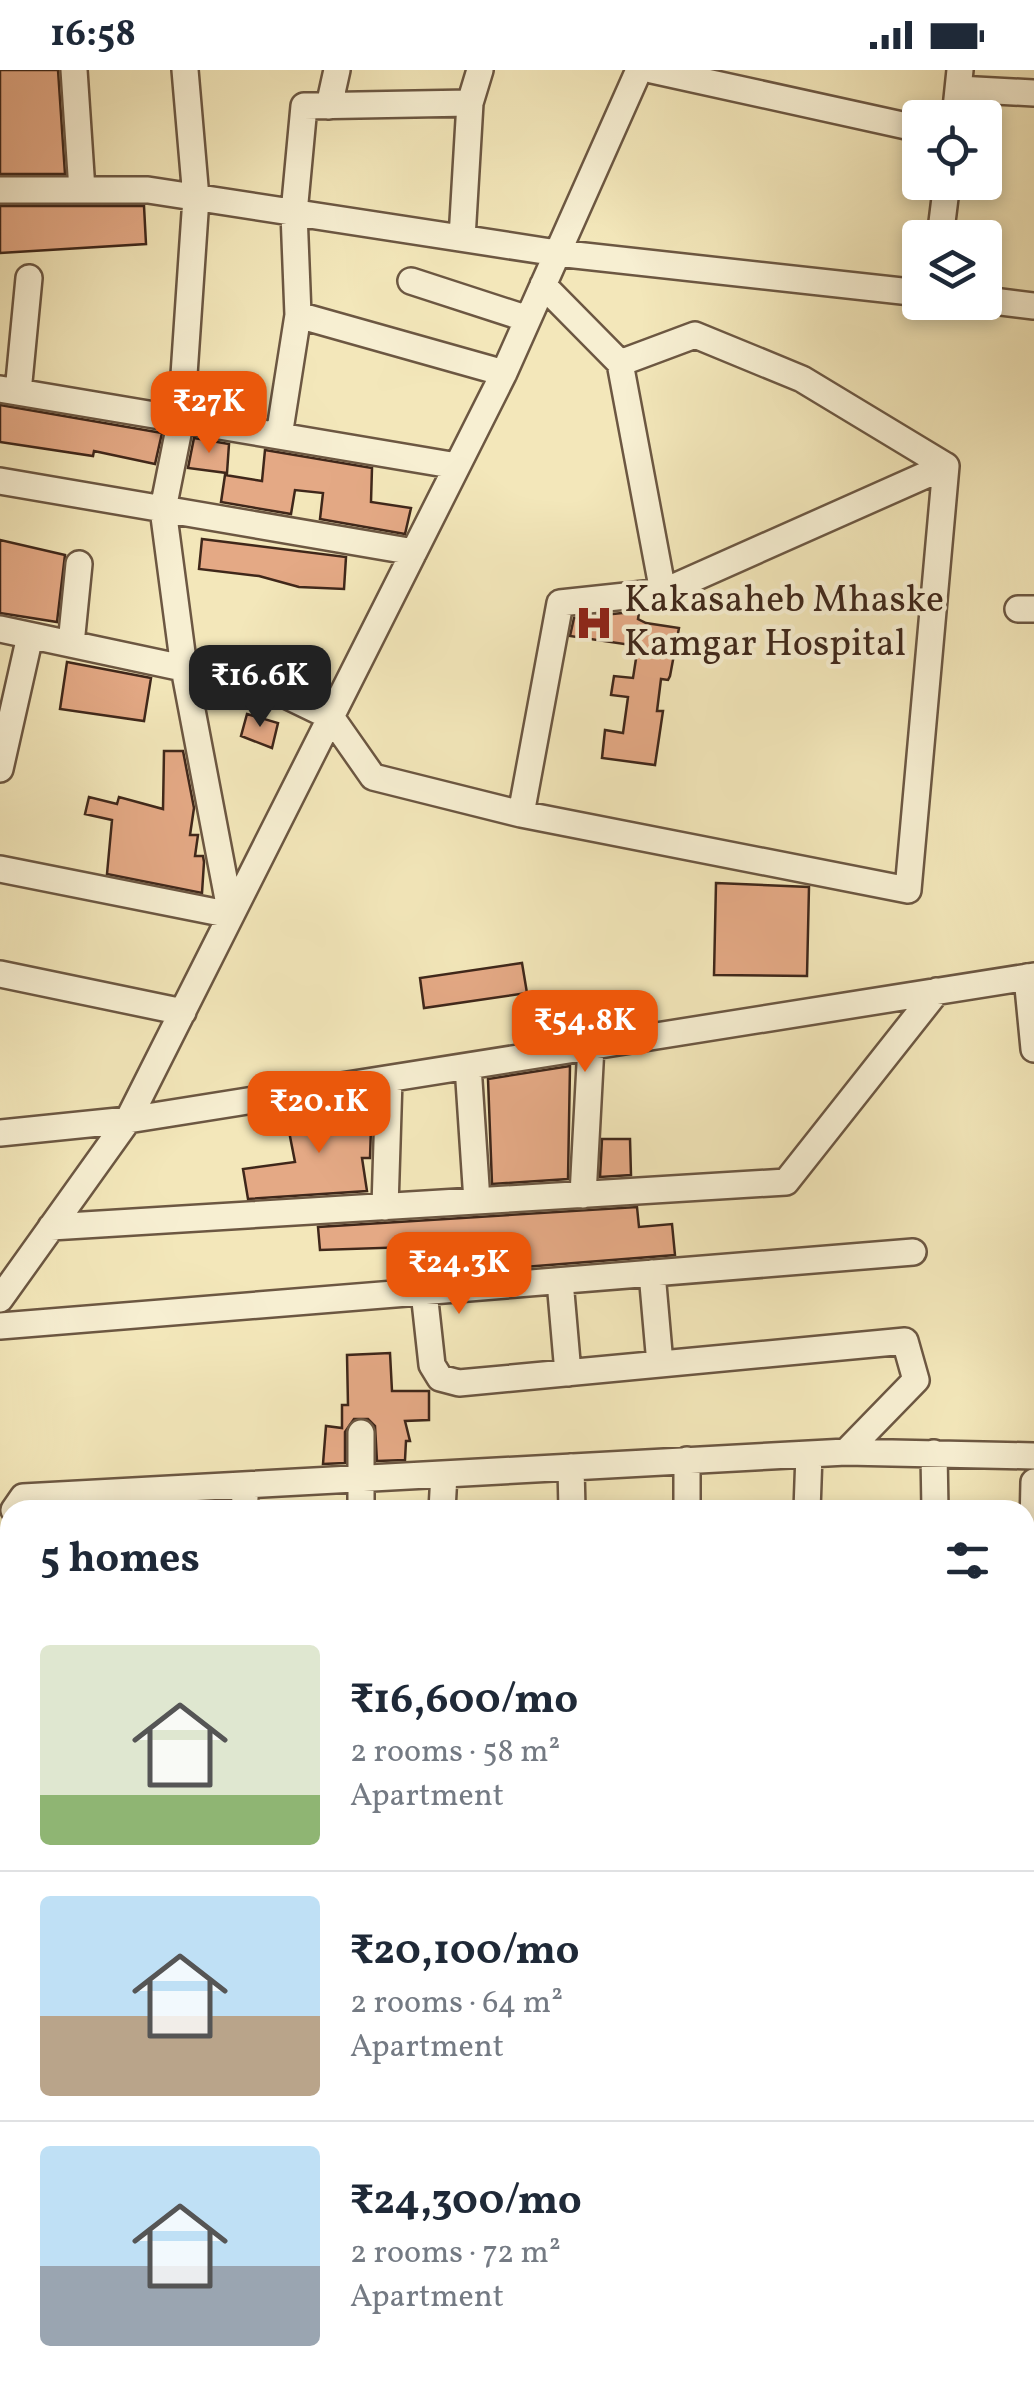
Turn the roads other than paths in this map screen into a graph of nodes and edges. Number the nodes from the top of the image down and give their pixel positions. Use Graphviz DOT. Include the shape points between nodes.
graph roads {
  1 [pos="74,70"];
  2 [pos="185,70"];
  3 [pos="337,70"];
  4 [pos="480,70"];
  5 [pos="638,70"];
  6 [pos="652,70"];
  7 [pos="959,79"];
  8 [pos="1034,94"];
  9 [pos="470,103"];
  10 [pos="329,106"];
  11 [pos="902,125"];
  12 [pos="0,190"];
  13 [pos="82,190"];
  14 [pos="196,198"];
  15 [pos="294,213"];
  16 [pos="462,238"];
  17 [pos="557,253"];
  18 [pos="28,278"];
  19 [pos="411,281"];
  20 [pos="543,285"];
  21 [pos="902,291"];
  22 [pos="1002,302"];
  23 [pos="1034,306"];
  24 [pos="298,315"];
  25 [pos="528,319"];
  26 [pos="620,363"];
  27 [pos="504,373"];
  28 [pos="9,390"];
  29 [pos="181,420"];
  30 [pos="279,436"];
  31 [pos="457,466"];
  32 [pos="946,466"];
  33 [pos="0,481"];
  34 [pos="163,509"];
  35 [pos="414,552"];
  36 [pos="79,564"];
  37 [pos="663,592"];
  38 [pos="0,630"];
  39 [pos="30,636"];
  40 [pos="70,644"];
  41 [pos="184,668"];
  42 [pos="331,716"];
  43 [pos="0,770"];
  44 [pos="521,814"];
  45 [pos="0,869"];
  46 [pos="231,915"];
  47 [pos="0,974"];
  48 [pos="1030,976"];
  49 [pos="937,991"];
  50 [pos="183,1012"];
  51 [pos="591,1046"];
  52 [pos="1034,1049"];
  53 [pos="468,1066"];
  54 [pos="388,1078"];
  55 [pos="128,1120"];
  56 [pos="0,1133"];
  57 [pos="583,1195"];
  58 [pos="477,1202"];
  59 [pos="385,1207"];
  60 [pos="51,1227"];
  61 [pos="914,1252"];
  62 [pos="652,1273"];
  63 [pos="560,1281"];
  64 [pos="424,1292"];
  65 [pos="0,1298"];
  66 [pos="0,1326"];
  67 [pos="660,1364"];
  68 [pos="568,1373"];
  69 [pos="362,1433"];
  70 [pos="846,1452"];
  71 [pos="808,1454"];
  72 [pos="934,1454"];
  73 [pos="1034,1456"];
  74 [pos="572,1467"];
  75 [pos="693,1467"];
  76 [pos="444,1474"];
  77 [pos="363,1478"];
  78 [pos="245,1497"];
  79 [pos="21,1500"];
  80 [pos="362,1500"];
  81 [pos="443,1500"];
  82 [pos="572,1500"];
  83 [pos="688,1500"];
  84 [pos="807,1500"];
  85 [pos="935,1500"];
  86 [pos="544,2390"];
  87 [pos="580,2390"];
  1 -- 13 [label="street"];
  2 -- 14 [label="street"];
  3 -- 10 [label="street"];
  4 -- 9 [label="street"];
  5 -- 17 [label="street"];
  6 -- 11 [label="street"];
  7 -- 8 [label="street"];
  9 -- 10 [label="street"];
  9 -- 16 [label="street"];
  10 -- 15 [label="street" via="304,106"];
  12 -- 13 [label="street"];
  13 -- 14 [label="street"];
  14 -- 15 [label="street"];
  14 -- 29 [label="street"];
  15 -- 16 [label="street"];
  15 -- 24 [label="street"];
  16 -- 17 [label="street"];
  17 -- 20 [label="street"];
  17 -- 21 [label="street"];
  18 -- 28 [label="street"];
  19 -- 25 [label="street"];
  20 -- 25 [label="street"];
  20 -- 26 [label="street"];
  22 -- 23 [label="street"];
  24 -- 27 [label="street"];
  24 -- 30 [label="street"];
  25 -- 27 [label="street"];
  26 -- 32 [label="street" via="695,335 802,379"];
  26 -- 37 [label="street"];
  27 -- 31 [label="street"];
  28 -- 29 [label="street"];
  29 -- 30 [label="street"];
  29 -- 34 [label="street"];
  30 -- 31 [label="street"];
  31 -- 35 [label="street"];
  32 -- 37 [label="street"];
  32 -- 44 [label="street" via="908,890"];
  33 -- 34 [label="street"];
  34 -- 35 [label="street"];
  34 -- 41 [label="street"];
  35 -- 42 [label="street"];
  36 -- 40 [label="street"];
  37 -- 44 [label="street" via="560,602"];
  38 -- 39 [label="street"];
  39 -- 40 [label="street"];
  39 -- 43 [label="street"];
  40 -- 41 [label="street"];
  41 -- 42 [label="street" via="267,686"];
  41 -- 46 [label="street"];
  42 -- 44 [label="street" via="372,778"];
  42 -- 46 [label="street"];
  45 -- 46 [label="street"];
  46 -- 50 [label="street"];
  47 -- 50 [label="street"];
  48 -- 49 [label="street"];
  48 -- 52 [label="street"];
  49 -- 51 [label="street"];
  49 -- 57 [label="street" via="786,1182"];
  50 -- 55 [label="street"];
  51 -- 53 [label="street"];
  51 -- 57 [label="street"];
  53 -- 54 [label="street"];
  53 -- 58 [label="street"];
  54 -- 55 [label="street"];
  54 -- 59 [label="street"];
  55 -- 56 [label="street"];
  55 -- 60 [label="street"];
  57 -- 58 [label="street"];
  58 -- 59 [label="street"];
  59 -- 60 [label="street"];
  60 -- 65 [label="street"];
  61 -- 62 [label="street"];
  62 -- 63 [label="street"];
  62 -- 67 [label="street"];
  63 -- 64 [label="street"];
  63 -- 68 [label="street"];
  64 -- 66 [label="street"];
  64 -- 68 [label="street" via="432,1364 440,1378 459,1383"];
  67 -- 68 [label="street"];
  67 -- 70 [label="street" via="905,1341 916,1380"];
  69 -- 77 [label="street"];
  70 -- 71 [label="street"];
  70 -- 72 [label="street"];
  71 -- 75 [label="street"];
  71 -- 84 [label="street"];
  72 -- 73 [label="street"];
  72 -- 85 [label="street"];
  74 -- 75 [label="street"];
  74 -- 76 [label="street"];
  74 -- 82 [label="street"];
  75 -- 83 [label="street"];
  76 -- 77 [label="street"];
  76 -- 81 [label="street"];
  77 -- 78 [label="street"];
  77 -- 80 [label="street"];
  78 -- 79 [label="street"];
  86 -- 87 [label="street"];
}
